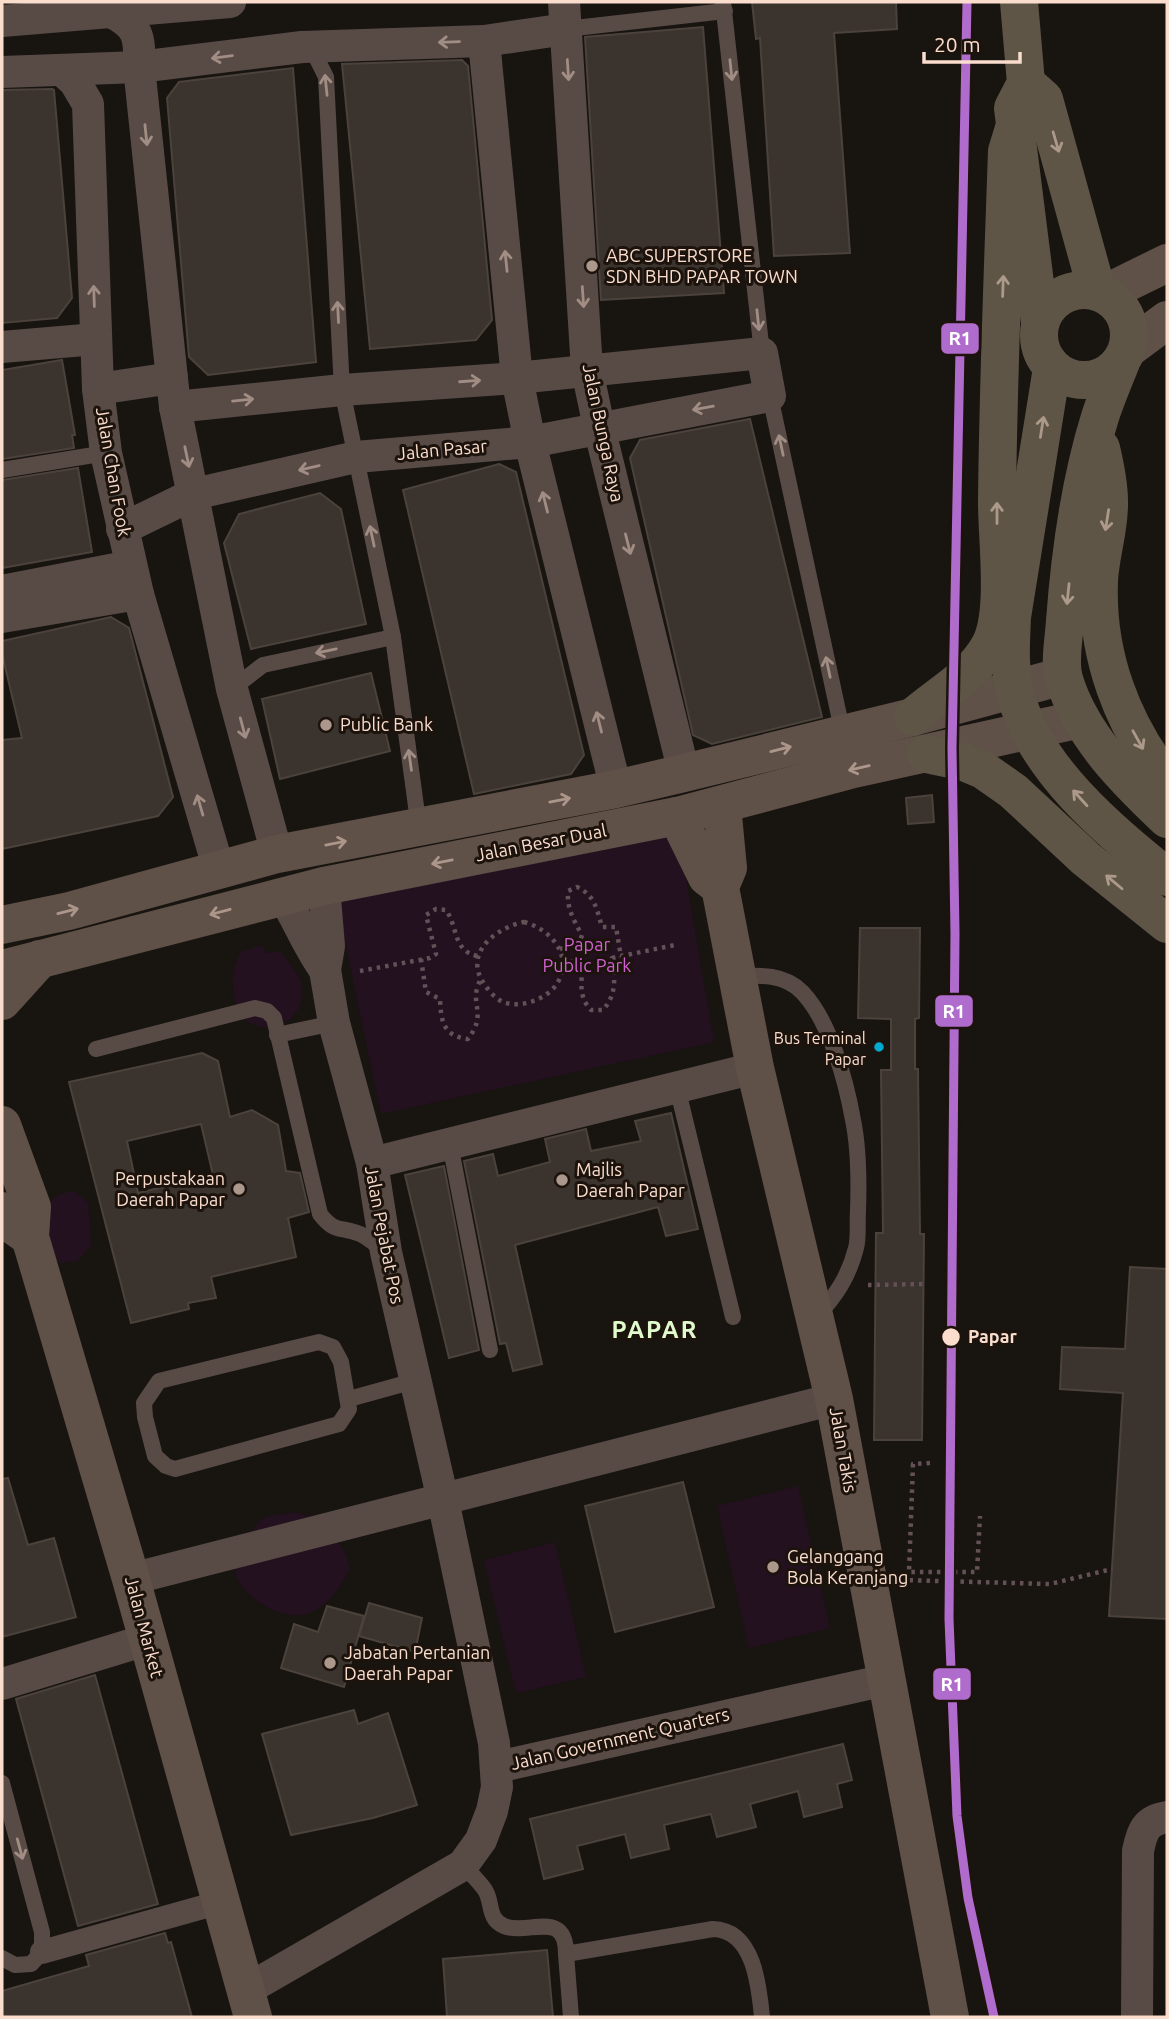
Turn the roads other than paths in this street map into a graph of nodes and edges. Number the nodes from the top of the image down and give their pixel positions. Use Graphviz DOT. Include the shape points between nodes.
graph roads {
  1 [pos="230,2"];
  2 [pos="1019,2"];
  3 [pos="724,6"];
  4 [pos="75,8"];
  5 [pos="111,12"];
  6 [pos="565,16"];
  7 [pos="2,21"];
  8 [pos="484,41"];
  9 [pos="302,47"];
  10 [pos="139,67"];
  11 [pos="62,70"];
  12 [pos="2,72"];
  13 [pos="1026,83"];
  14 [pos="1015,125"];
  15 [pos="1167,263"];
  16 [pos="1101,292"];
  17 [pos="1167,320"];
  18 [pos="1040,323"];
  19 [pos="96,339"];
  20 [pos="2,347"];
  21 [pos="762,353"];
  22 [pos="1124,356"];
  23 [pos="1052,368"];
  24 [pos="587,370"];
  25 [pos="517,378"];
  26 [pos="98,389"];
  27 [pos="342,390"];
  28 [pos="174,393"];
  29 [pos="770,396"];
  30 [pos="599,427"];
  31 [pos="1097,429"];
  32 [pos="530,442"];
  33 [pos="106,453"];
  34 [pos="356,457"];
  35 [pos="2,470"];
  36 [pos="194,494"];
  37 [pos="122,529"];
  38 [pos="135,580"];
  39 [pos="2,591"];
  40 [pos="2,617"];
  41 [pos="393,637"];
  42 [pos="1063,676"];
  43 [pos="1014,689"];
  44 [pos="232,690"];
  45 [pos="913,717"];
  46 [pos="1081,719"];
  47 [pos="1028,731"];
  48 [pos="843,734"];
  49 [pos="926,754"];
  50 [pos="684,773"];
  51 [pos="1167,781"];
  52 [pos="616,789"];
  53 [pos="722,805"];
  54 [pos="677,816"];
  55 [pos="1167,819"];
  56 [pos="419,828"];
  57 [pos="277,855"];
  58 [pos="219,870"];
  59 [pos="1167,877"];
  60 [pos="324,886"];
  61 [pos="720,887"];
  62 [pos="283,896"];
  63 [pos="1167,924"];
  64 [pos="2,925"];
  65 [pos="40,959"];
  66 [pos="2,969"];
  67 [pos="325,970"];
  68 [pos="737,976"];
  69 [pos="2,1001"];
  70 [pos="334,1023"];
  71 [pos="277,1035"];
  72 [pos="96,1049"];
  73 [pos="755,1068"];
  74 [pos="677,1087"];
  75 [pos="2,1125"];
  76 [pos="450,1144"];
  77 [pos="372,1163"];
  78 [pos="2,1211"];
  79 [pos="30,1237"];
  80 [pos="386,1252"];
  81 [pos="733,1317"];
  82 [pos="815,1319"];
  83 [pos="490,1350"];
  84 [pos="414,1381"];
  85 [pos="348,1399"];
  86 [pos="834,1399"];
  87 [pos="443,1500"];
  88 [pos="131,1579"];
  89 [pos="146,1640"];
  90 [pos="886,1680"];
  91 [pos="2,1684"];
  92 [pos="497,1767"];
  93 [pos="2,1783"];
  94 [pos="1167,1817"];
  95 [pos="463,1865"];
  96 [pos="221,1902"];
  97 [pos="42,1952"];
  98 [pos="566,1954"];
  99 [pos="2,1958"];
  100 [pos="250,2004"];
  101 [pos="571,2017"];
  102 [pos="762,2017"];
  103 [pos="950,2017"];
  104 [pos="1137,2017"];
  1 -- 5 [label="street"];
  2 -- 13 [label="main road"];
  3 -- 6 [label="lane"];
  3 -- 21 [label="lane, one-way"];
  4 -- 5 [label="street"];
  4 -- 7 [label="street"];
  5 -- 10 [label="street" via="135,29"];
  6 -- 8 [label="street"];
  6 -- 24 [label="street, Jalan Bunga Raya, one-way"];
  8 -- 9 [label="street, one-way"];
  25 -- 8 [label="street, one-way"];
  9 -- 10 [label="street, one-way"];
  27 -- 9 [label="lane, one-way" via="326,77 314,55"];
  10 -- 11 [label="street"];
  10 -- 28 [label="street, one-way"];
  11 -- 12 [label="street"];
  19 -- 11 [label="street, Jalan Chan Fook, one-way" via="88,104"];
  13 -- 14 [label="main road" via="1013,108"];
  13 -- 16 [label="main road, one-way" via="1044,99"];
  14 -- 18 [label="main road"];
  45 -- 14 [label="main road, one-way" via="971,672 996,629 1007,151"];
  15 -- 16 [label="main road"];
  16 -- 18 [label="main road" via="1069,292 1046,309"];
  16 -- 22 [label="main road" via="1117,303 1126,317 1130,333"];
  17 -- 22 [label="main road"];
  18 -- 23 [label="main road" via="1043,354"];
  19 -- 20 [label="street"];
  19 -- 26 [label="street, Jalan Chan Fook"];
  21 -- 24 [label="street"];
  21 -- 29 [label="street"];
  22 -- 23 [label="main road" via="1110,373 1096,379 1080,380"];
  22 -- 31 [label="main road"];
  43 -- 23 [label="main road, one-way" via="1012,617"];
  24 -- 25 [label="street"];
  24 -- 30 [label="street, Jalan Bunga Raya"];
  27 -- 25 [label="street, one-way"];
  25 -- 32 [label="street"];
  26 -- 28 [label="street"];
  26 -- 33 [label="street, Jalan Chan Fook"];
  28 -- 27 [label="street, one-way"];
  27 -- 34 [label="lane"];
  28 -- 36 [label="street, one-way"];
  29 -- 30 [label="street, Jalan Pasar, one-way"];
  48 -- 29 [label="lane, one-way"];
  30 -- 32 [label="street, Jalan Pasar"];
  30 -- 50 [label="street, Jalan Bunga Raya, one-way"];
  31 -- 42 [label="main road, one-way" via="1075,531"];
  31 -- 51 [label="main road, one-way" via="1109,504 1099,581 1104,647 1125,715"];
  32 -- 34 [label="street, Jalan Pasar"];
  52 -- 32 [label="street, one-way"];
  33 -- 35 [label="lane"];
  33 -- 37 [label="street, Jalan Chan Fook"];
  34 -- 36 [label="street, Jalan Pasar, one-way"];
  41 -- 34 [label="lane, one-way"];
  36 -- 37 [label="street, Jalan Pasar"];
  36 -- 44 [label="street"];
  37 -- 38 [label="street, Jalan Chan Fook"];
  38 -- 39 [label="street"];
  38 -- 40 [label="street"];
  58 -- 38 [label="street, Jalan Chan Fook, one-way"];
  41 -- 44 [label="lane, one-way" via="263,665"];
  56 -- 41 [label="lane, one-way"];
  42 -- 43 [label="main road"];
  42 -- 46 [label="main road"];
  43 -- 45 [label="main road"];
  43 -- 47 [label="main road"];
  44 -- 57 [label="street, one-way"];
  45 -- 48 [label="main road"];
  46 -- 47 [label="main road, Jalan Besar Dual"];
  46 -- 55 [label="main road" via="1105,754"];
  47 -- 49 [label="main road, Jalan Besar Dual"];
  59 -- 47 [label="main road, one-way" via="1100,820 1062,779"];
  50 -- 48 [label="main road, one-way"];
  49 -- 53 [label="main road, Jalan Besar Dual, one-way"];
  63 -- 49 [label="main road, one-way" via="1086,859 1013,791 983,770"];
  50 -- 52 [label="main road"];
  56 -- 52 [label="main road, one-way"];
  53 -- 54 [label="main road, Jalan Besar Dual"];
  53 -- 61 [label="main road, Jalan Takis" via="728,868"];
  54 -- 60 [label="main road, Jalan Besar Dual, one-way"];
  54 -- 61 [label="main road, Jalan Takis" via="707,877"];
  57 -- 56 [label="main road, one-way"];
  57 -- 58 [label="main road"];
  64 -- 58 [label="main road, one-way"];
  60 -- 62 [label="main road, Jalan Besar Dual"];
  60 -- 67 [label="street, Jalan Pejabat Pos" via="329,946"];
  61 -- 68 [label="main road, Jalan Takis"];
  62 -- 65 [label="main road, Jalan Besar Dual, one-way"];
  62 -- 67 [label="street, Jalan Pejabat Pos"];
  65 -- 66 [label="main road, Jalan Besar Dual"];
  65 -- 69 [label="main road"];
  67 -- 70 [label="street, Jalan Pejabat Pos"];
  68 -- 73 [label="main road, Jalan Takis"];
  68 -- 82 [label="lane" via="774,976 801,990 820,1015 854,1122 857,1245 846,1278"];
  70 -- 71 [label="lane"];
  70 -- 77 [label="street, Jalan Pejabat Pos"];
  71 -- 72 [label="lane" via="274,1017 255,1008"];
  71 -- 80 [label="lane" via="320,1214 327,1223 360,1233"];
  73 -- 74 [label="street"];
  73 -- 82 [label="main road, Jalan Takis"];
  74 -- 76 [label="street"];
  74 -- 81 [label="lane"];
  75 -- 79 [label="main road, Jalan Market" via="32,1208"];
  76 -- 77 [label="street"];
  76 -- 83 [label="lane"];
  77 -- 80 [label="street, Jalan Pejabat Pos"];
  78 -- 79 [label="main road" via="8,1222"];
  79 -- 88 [label="main road, Jalan Market"];
  80 -- 84 [label="street, Jalan Pejabat Pos"];
  82 -- 86 [label="main road, Jalan Takis"];
  84 -- 85 [label="lane"];
  84 -- 87 [label="street, Jalan Pejabat Pos"];
  85 -- 85 [label="lane" via="337,1354 333,1347 318,1342 159,1381 144,1403 155,1456 175,1469 339,1424 349,1409"];
  86 -- 87 [label="street"];
  86 -- 90 [label="main road, Jalan Takis"];
  87 -- 88 [label="street"];
  87 -- 92 [label="street, Jalan Pejabat Pos"];
  88 -- 89 [label="main road, Jalan Market"];
  89 -- 91 [label="street"];
  89 -- 96 [label="main road, Jalan Market"];
  90 -- 92 [label="street, Jalan Government Quarters"];
  90 -- 103 [label="main road, Jalan Takis"];
  92 -- 95 [label="street, Jalan Government Quarters" via="492,1811 481,1840"];
  93 -- 97 [label="lane, one-way" via="42,1932"];
  94 -- 104 [label="street" via="1151,1821 1138,1851"];
  95 -- 98 [label="lane" via="486,1892 498,1923 506,1928 549,1926 558,1930"];
  95 -- 100 [label="street, Jalan Government Quarters"];
  96 -- 97 [label="street"];
  96 -- 100 [label="main road, Jalan Market"];
  97 -- 99 [label="lane" via="31,1964 15,1965"];
  98 -- 101 [label="lane"];
  98 -- 102 [label="lane" via="723,1930 739,1939 755,1972"];
}
